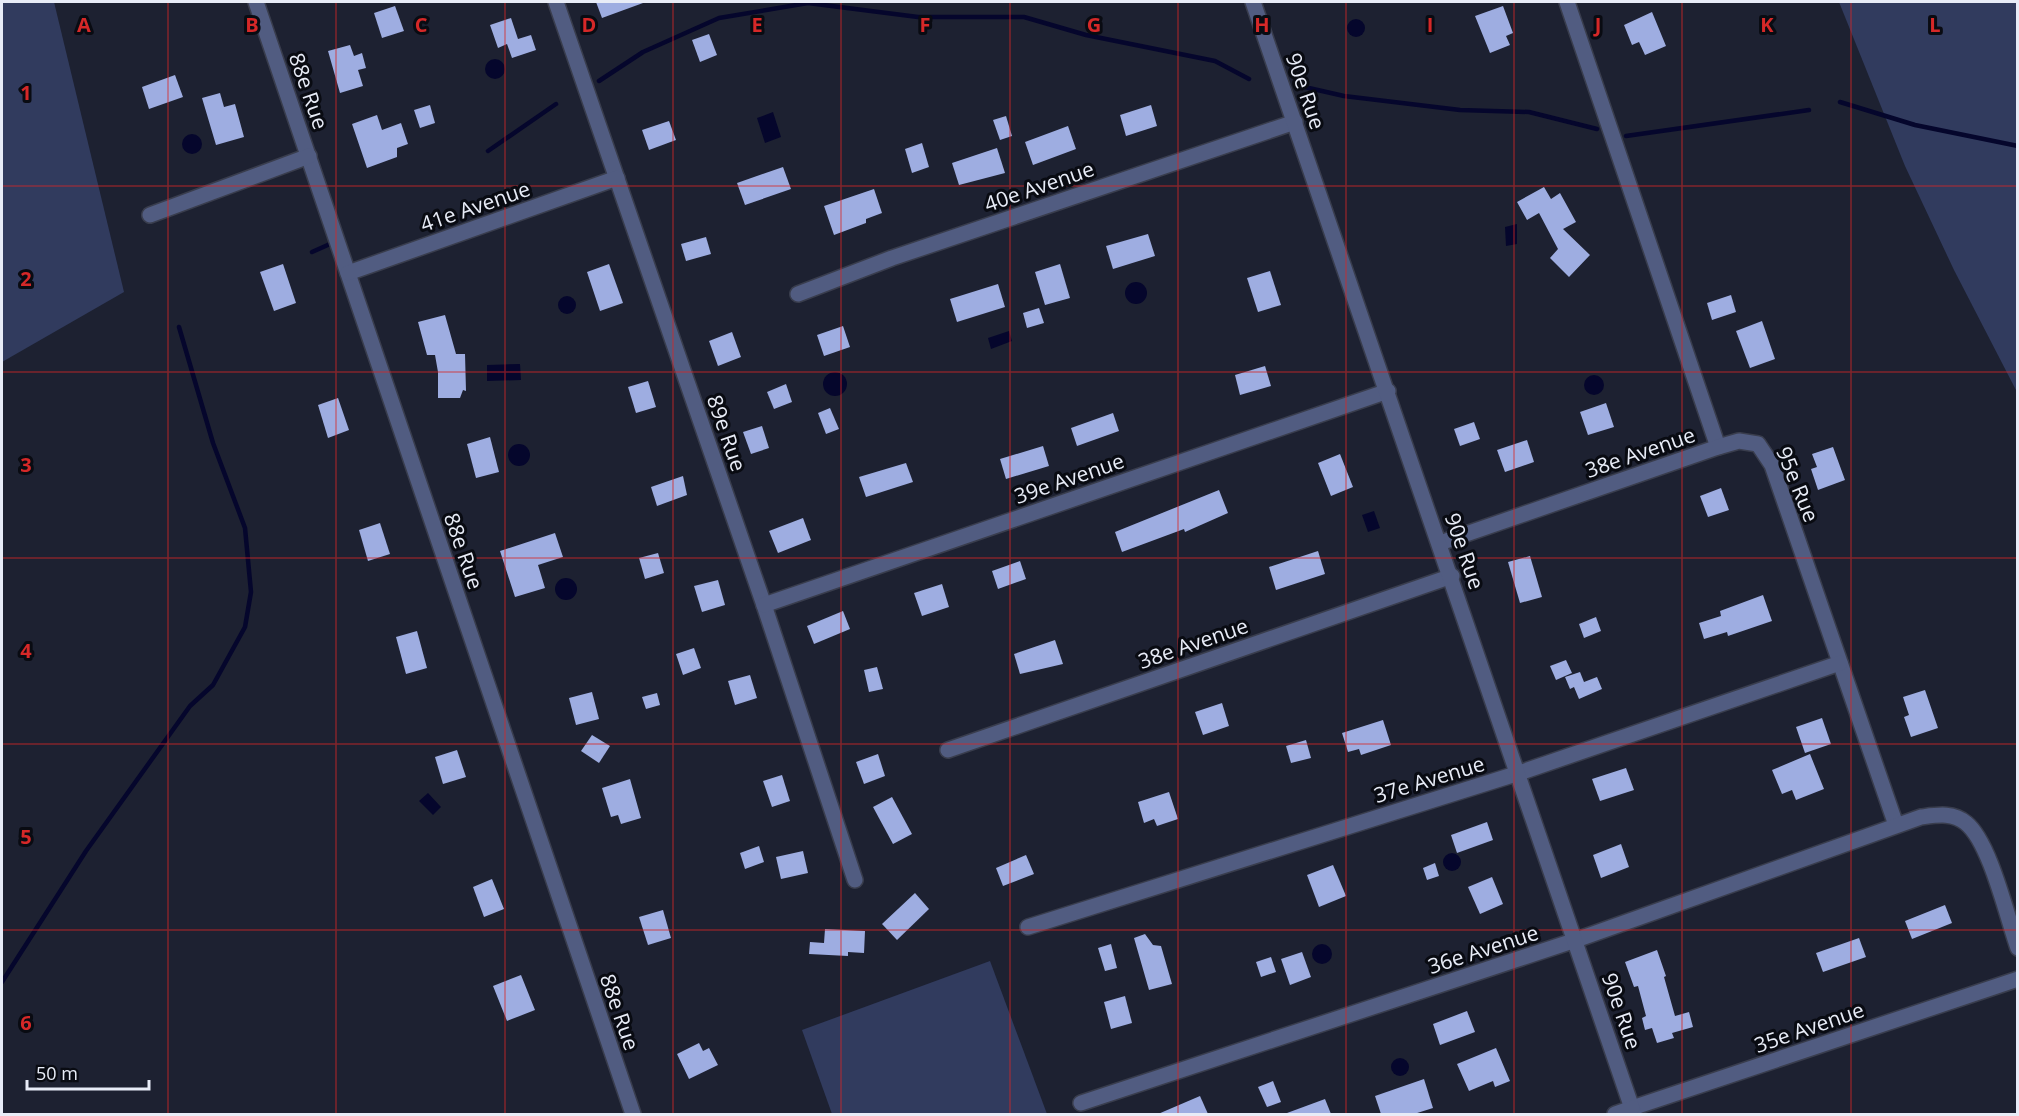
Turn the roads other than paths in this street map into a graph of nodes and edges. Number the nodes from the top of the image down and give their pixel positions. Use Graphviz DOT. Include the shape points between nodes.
graph roads {
  1 [pos="256,2"];
  2 [pos="556,2"];
  3 [pos="1253,2"];
  4 [pos="1567,2"];
  5 [pos="1294,122"];
  6 [pos="309,156"];
  7 [pos="616,178"];
  8 [pos="150,215"];
  9 [pos="348,273"];
  10 [pos="798,294"];
  11 [pos="1388,391"];
  12 [pos="1718,447"];
  13 [pos="1440,543"];
  14 [pos="1452,576"];
  15 [pos="764,604"];
  16 [pos="1840,663"];
  17 [pos="948,750"];
  18 [pos="1519,773"];
  19 [pos="1896,825"];
  20 [pos="855,880"];
  21 [pos="1028,927"];
  22 [pos="1576,940"];
  23 [pos="2018,948"];
  24 [pos="2018,979"];
  25 [pos="1081,1103"];
  26 [pos="1633,1111"];
  27 [pos="633,1114"];
  28 [pos="1615,1114"];
  1 -- 6 [label="street, 88e Rue"];
  2 -- 7 [label="street, 89e Rue"];
  3 -- 5 [label="street, 90e Rue"];
  4 -- 12 [label="street"];
  5 -- 10 [label="street, 40e Avenue" via="892,258"];
  5 -- 11 [label="street, 90e Rue"];
  6 -- 8 [label="street"];
  6 -- 9 [label="street, 88e Rue"];
  7 -- 9 [label="street, 41e Avenue"];
  7 -- 15 [label="street, 89e Rue"];
  9 -- 27 [label="street, 88e Rue"];
  11 -- 13 [label="street, 90e Rue"];
  11 -- 15 [label="street, 39e Avenue"];
  12 -- 13 [label="street, 38e Avenue"];
  12 -- 16 [label="street, 95e Rue" via="1739,441 1758,444 1772,465"];
  13 -- 14 [label="street, 90e Rue"];
  14 -- 17 [label="street, 38e Avenue"];
  14 -- 18 [label="street, 90e Rue"];
  15 -- 20 [label="street, 89e Rue"];
  16 -- 18 [label="street, 37e Avenue"];
  16 -- 19 [label="street, 95e Rue"];
  18 -- 21 [label="street, 37e Avenue"];
  18 -- 22 [label="street, 90e Rue"];
  19 -- 22 [label="street, 36e Avenue"];
  19 -- 23 [label="street" via="1945,814 1966,822 1982,841"];
  22 -- 25 [label="street, 36e Avenue"];
  22 -- 26 [label="street, 90e Rue"];
  24 -- 26 [label="street, 35e Avenue"];
  26 -- 28 [label="street, 35e Avenue"];
}
